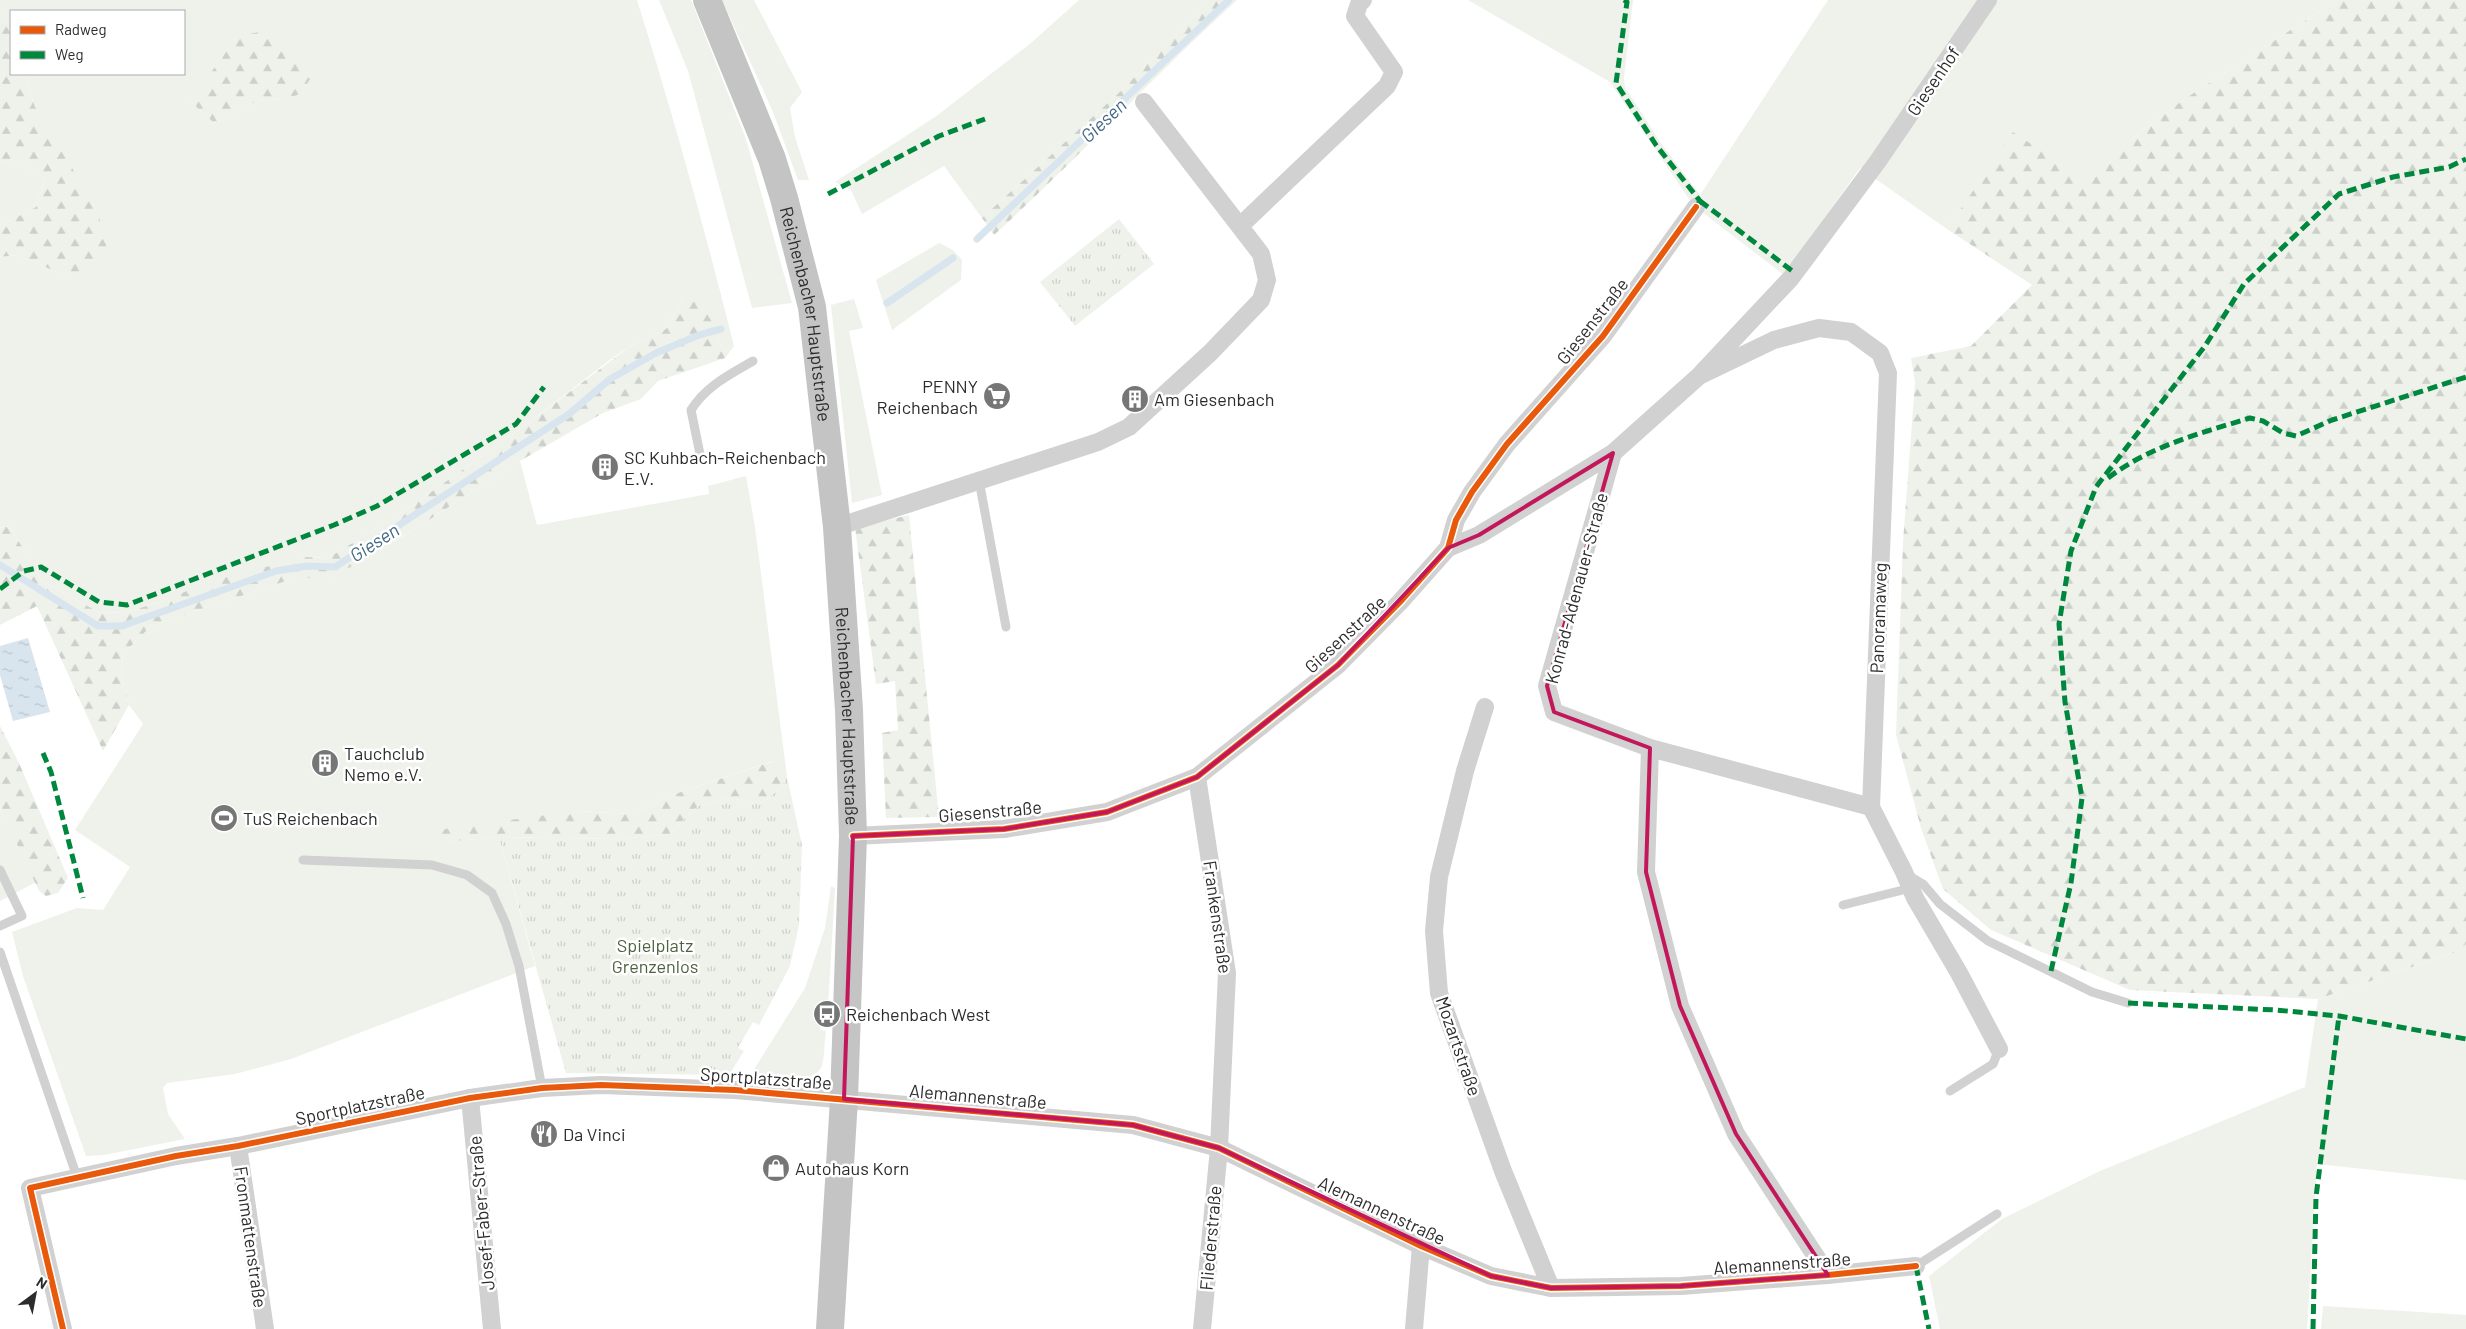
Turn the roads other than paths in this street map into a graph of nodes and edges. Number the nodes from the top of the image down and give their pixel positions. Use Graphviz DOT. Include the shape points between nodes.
graph roads {
  1 [pos="707,0"];
  2 [pos="1363,0"];
  3 [pos="1988,0"];
  4 [pos="1144,102"];
  5 [pos="1878,161"];
  6 [pos="1696,207"];
  7 [pos="1240,226"];
  8 [pos="753,361"];
  9 [pos="1700,376"];
  10 [pos="1612,453"];
  11 [pos="701,459"];
  12 [pos="979,480"];
  13 [pos="837,527"];
  14 [pos="1448,548"];
  15 [pos="1006,626"];
  16 [pos="1484,707"];
  17 [pos="1650,748"];
  18 [pos="1197,777"];
  19 [pos="1870,807"];
  20 [pos="853,836"];
  21 [pos="303,860"];
  22 [pos="0,870"];
  23 [pos="1907,880"];
  24 [pos="1843,905"];
  25 [pos="0,926"];
  26 [pos="0,952"];
  27 [pos="2128,1003"];
  28 [pos="1999,1049"];
  29 [pos="542,1088"];
  30 [pos="1950,1091"];
  31 [pos="470,1098"];
  32 [pos="844,1099"];
  33 [pos="238,1146"];
  34 [pos="1219,1148"];
  35 [pos="77,1177"];
  36 [pos="1997,1214"];
  37 [pos="1421,1246"];
  38 [pos="1916,1266"];
  39 [pos="1828,1275"];
  40 [pos="1552,1288"];
  41 [pos="63,1329"];
  42 [pos="265,1329"];
  43 [pos="492,1329"];
  44 [pos="830,1329"];
  45 [pos="1202,1329"];
  46 [pos="1414,1329"];
  1 -- 13 [label="main road, Reichenbacher Hauptstraße" via="772,159 812,307"];
  2 -- 7 [label="street" via="1358,4 1355,16 1394,72 1387,86"];
  3 -- 5 [label="street, Giesenhof"];
  4 -- 7 [label="street"];
  5 -- 9 [label="street, Giesenstraße" via="1791,278"];
  6 -- 14 [label="street, Giesenstraße" via="1603,336 1507,444 1472,492 1456,520"];
  7 -- 12 [label="street" via="1261,254 1267,280 1261,300 1238,325 1129,427 1098,442"];
  8 -- 11 [label="lane" via="718,380 700,395 691,410"];
  9 -- 10 [label="street, Giesenstraße"];
  9 -- 19 [label="street, Panoramaweg" via="1774,340 1819,328 1852,332 1880,353 1888,373"];
  10 -- 14 [label="street, Giesenstraße" via="1479,535"];
  10 -- 17 [label="street, Konrad-Adenauer-Straße" via="1547,686 1554,712"];
  12 -- 13 [label="street"];
  12 -- 15 [label="lane"];
  13 -- 20 [label="main road, Reichenbacher Hauptstraße" via="849,710"];
  14 -- 18 [label="street, Giesenstraße" via="1338,665"];
  16 -- 40 [label="street, Mozartstraße" via="1439,877 1434,931 1439,993 1503,1171"];
  17 -- 19 [label="street, Konrad-Adenauer-Straße"];
  17 -- 39 [label="street" via="1646,872 1680,1006 1736,1134"];
  18 -- 20 [label="street, Giesenstraße" via="1107,812 1004,829"];
  18 -- 34 [label="street, Frankenstraße" via="1227,972"];
  19 -- 23 [label="street, Panoramaweg"];
  20 -- 32 [label="main road, Reichenbacher Hauptstraße"];
  21 -- 29 [label="lane" via="432,865 467,875 492,893 519,966"];
  22 -- 25 [label="lane" via="22,916"];
  23 -- 24 [label="lane"];
  23 -- 27 [label="lane" via="1923,884 1940,904 1988,941 2092,992"];
  23 -- 28 [label="street, Panoramaweg"];
  26 -- 35 [label="lane"];
  28 -- 30 [label="lane" via="1993,1064"];
  29 -- 31 [label="street, Sportplatzstraße"];
  29 -- 32 [label="street, Sportplatzstraße" via="601,1085 716,1089"];
  31 -- 33 [label="street, Sportplatzstraße"];
  31 -- 43 [label="street, Josef-Faber-Straße"];
  32 -- 34 [label="street, Alemannenstraße" via="1133,1125"];
  32 -- 44 [label="main road, Reichenbacher Hauptstraße"];
  33 -- 35 [label="street, Sportplatzstraße"];
  33 -- 42 [label="street, Fronmattenstraße"];
  34 -- 37 [label="street, Alemannenstraße"];
  34 -- 45 [label="street, Fliederstraße"];
  35 -- 41 [label="street, Sportplatzstraße" via="30,1188"];
  36 -- 38 [label="lane, Alemannenstraße"];
  37 -- 40 [label="street, Alemannenstraße" via="1491,1276"];
  37 -- 46 [label="street"];
  38 -- 39 [label="street, Alemannenstraße"];
  39 -- 40 [label="street, Alemannenstraße" via="1681,1286"];
}
